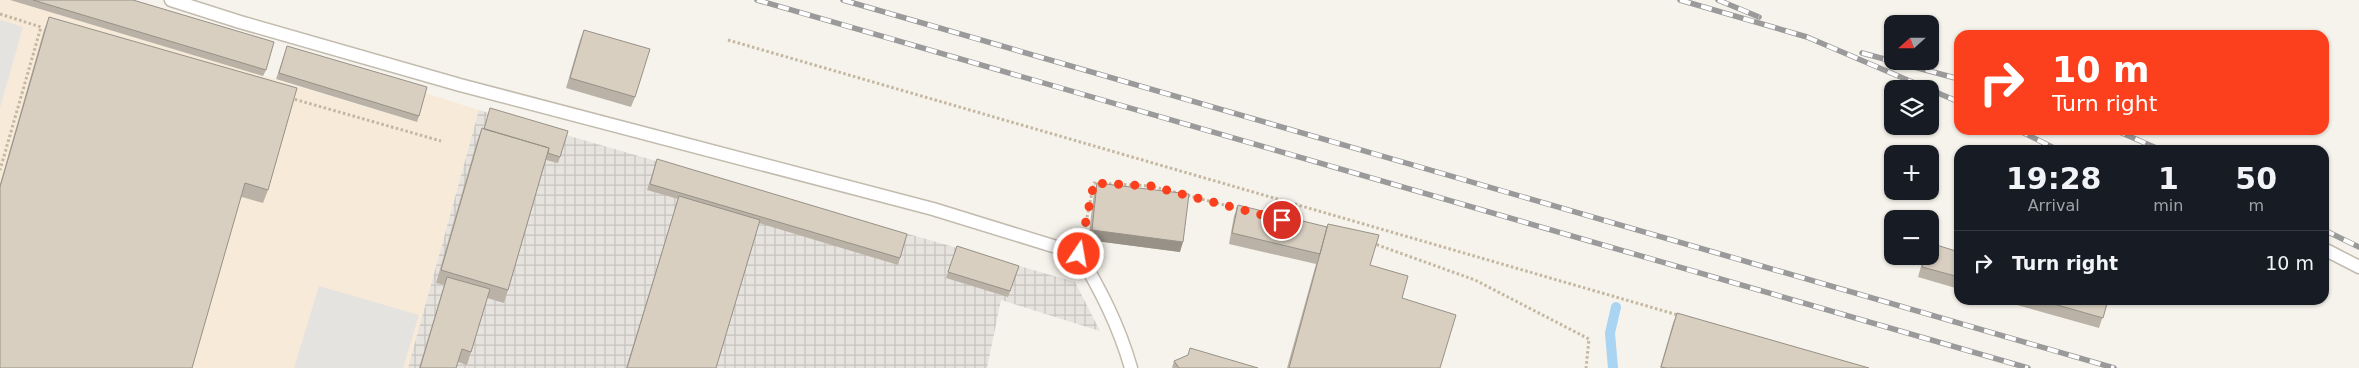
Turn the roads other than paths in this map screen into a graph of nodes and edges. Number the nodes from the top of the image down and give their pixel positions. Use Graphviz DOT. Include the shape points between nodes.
graph roads {
  1 [pos="171,0"];
  2 [pos="2329,252"];
  3 [pos="2359,267"];
  4 [pos="1130,368"];
  1 -- 4 [label="lane" via="460,85 933,209 1079,254 1107,303"];
  2 -- 3 [label="lane"];
}
